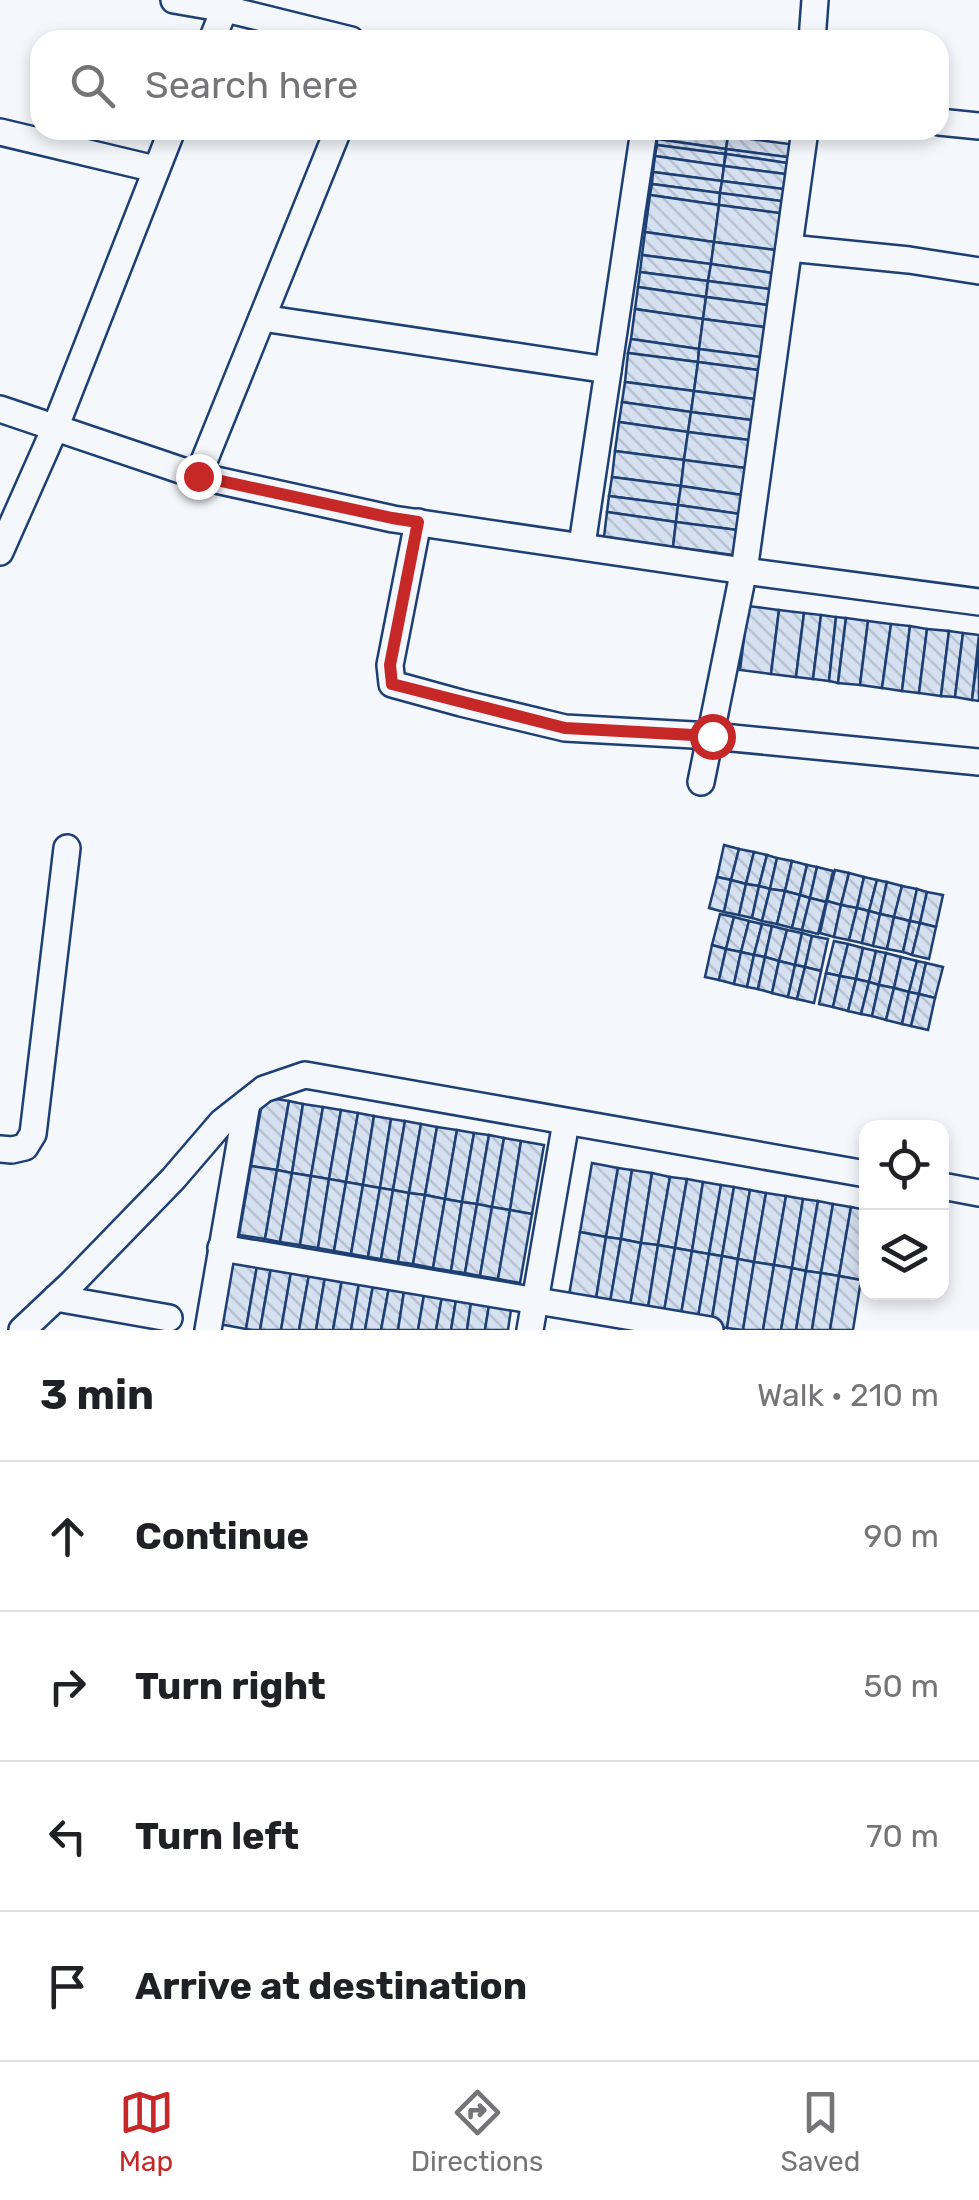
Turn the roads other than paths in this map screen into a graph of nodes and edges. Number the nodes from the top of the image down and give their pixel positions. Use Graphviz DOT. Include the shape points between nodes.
graph roads {
  1 [pos="174,0"];
  2 [pos="815,0"];
  3 [pos="227,4"];
  4 [pos="216,30"];
  5 [pos="317,30"];
  6 [pos="813,30"];
  7 [pos="949,123"];
  8 [pos="979,126"];
  9 [pos="0,132"];
  10 [pos="30,139"];
  11 [pos="34,140"];
  12 [pos="168,140"];
  13 [pos="334,140"];
  14 [pos="642,140"];
  15 [pos="804,140"];
  16 [pos="155,169"];
  17 [pos="788,248"];
  18 [pos="979,271"];
  19 [pos="262,318"];
  20 [pos="608,370"];
  21 [pos="0,409"];
  22 [pos="55,428"];
  23 [pos="198,476"];
  24 [pos="418,522"];
  25 [pos="582,545"];
  26 [pos="0,552"];
  27 [pos="744,571"];
  28 [pos="979,602"];
  29 [pos="712,736"];
  30 [pos="979,762"];
  31 [pos="701,782"];
  32 [pos="67,848"];
  33 [pos="246,1102"];
  34 [pos="566,1122"];
  35 [pos="0,1149"];
  36 [pos="859,1173"];
  37 [pos="949,1187"];
  38 [pos="979,1193"];
  39 [pos="221,1248"];
  40 [pos="56,1298"];
  41 [pos="535,1300"];
  42 [pos="169,1318"];
  43 [pos="22,1330"];
  44 [pos="208,1330"];
  45 [pos="530,1330"];
  46 [pos="710,1330"];
  1 -- 3 [label="street"];
  2 -- 6 [label="street"];
  3 -- 4 [label="street"];
  3 -- 5 [label="street"];
  7 -- 8 [label="street"];
  9 -- 10 [label="street"];
  11 -- 16 [label="street"];
  12 -- 16 [label="street"];
  13 -- 19 [label="street"];
  14 -- 20 [label="street"];
  15 -- 17 [label="street"];
  16 -- 22 [label="street"];
  17 -- 18 [label="street"];
  17 -- 27 [label="street"];
  19 -- 20 [label="street"];
  19 -- 23 [label="street"];
  20 -- 25 [label="street"];
  21 -- 22 [label="street"];
  22 -- 23 [label="street"];
  22 -- 26 [label="street"];
  23 -- 24 [label="street"];
  24 -- 25 [label="street"];
  24 -- 29 [label="street" via="392,684 565,728"];
  25 -- 27 [label="street"];
  27 -- 28 [label="street"];
  27 -- 29 [label="street"];
  29 -- 30 [label="street"];
  29 -- 31 [label="street"];
  32 -- 35 [label="street" via="33,1134 25,1147"];
  33 -- 34 [label="street" via="305,1075"];
  33 -- 39 [label="street"];
  33 -- 40 [label="street"];
  34 -- 36 [label="street"];
  34 -- 41 [label="street"];
  37 -- 38 [label="street"];
  39 -- 41 [label="street"];
  39 -- 44 [label="street"];
  40 -- 42 [label="street"];
  40 -- 43 [label="street"];
  41 -- 45 [label="street"];
  41 -- 46 [label="street"];
}
